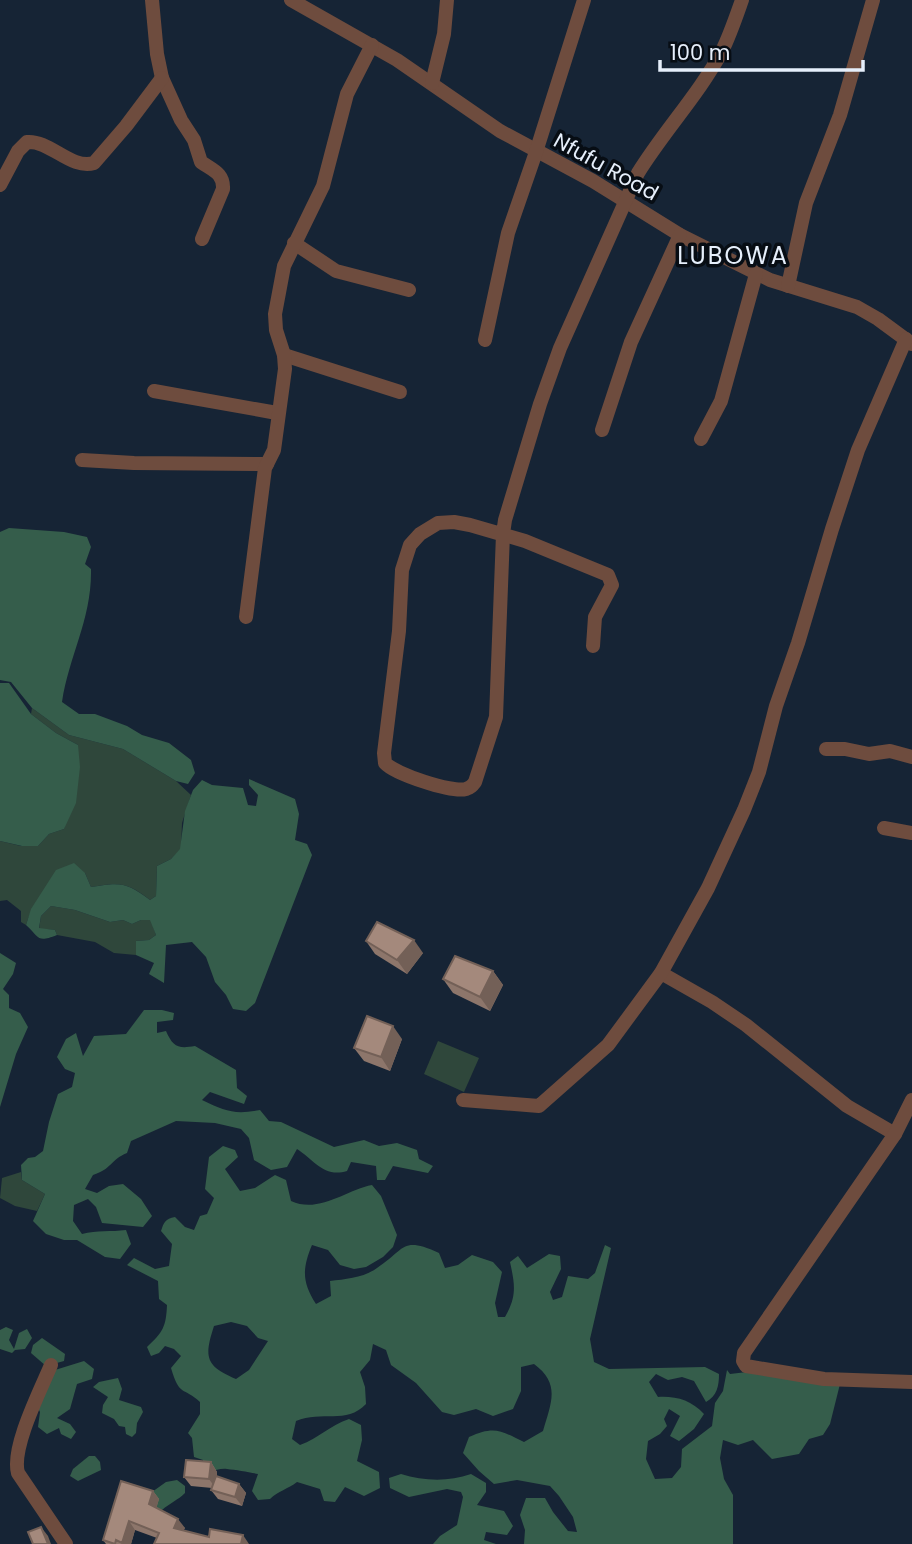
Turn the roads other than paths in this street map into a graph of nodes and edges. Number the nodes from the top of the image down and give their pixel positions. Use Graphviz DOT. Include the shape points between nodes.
graph roads {
  1 [pos="152,0"];
  2 [pos="291,0"];
  3 [pos="447,0"];
  4 [pos="584,0"];
  5 [pos="742,0"];
  6 [pos="873,0"];
  7 [pos="316,6"];
  8 [pos="372,45"];
  9 [pos="162,78"];
  10 [pos="432,83"];
  11 [pos="536,152"];
  12 [pos="0,185"];
  13 [pos="624,200"];
  14 [pos="680,235"];
  15 [pos="202,239"];
  16 [pos="294,243"];
  17 [pos="755,274"];
  18 [pos="788,286"];
  19 [pos="409,290"];
  20 [pos="485,340"];
  21 [pos="909,342"];
  22 [pos="284,355"];
  23 [pos="154,391"];
  24 [pos="400,391"];
  25 [pos="277,413"];
  26 [pos="602,430"];
  27 [pos="701,439"];
  28 [pos="82,460"];
  29 [pos="267,464"];
  30 [pos="503,534"];
  31 [pos="246,617"];
  32 [pos="593,646"];
  33 [pos="825,748"];
  34 [pos="912,757"];
  35 [pos="884,828"];
  36 [pos="912,833"];
  37 [pos="661,973"];
  38 [pos="463,1101"];
  39 [pos="911,1104"];
  40 [pos="895,1134"];
  41 [pos="51,1365"];
  42 [pos="912,1382"];
  43 [pos="66,1544"];
  1 -- 9 [label="street"];
  2 -- 7 [label="street, Nfufu Road"];
  3 -- 10 [label="street"];
  4 -- 11 [label="street"];
  5 -- 13 [label="street" via="718,57 655,146"];
  6 -- 18 [label="street" via="840,115 806,202"];
  7 -- 8 [label="street, Nfufu Road"];
  8 -- 10 [label="street, Nfufu Road"];
  8 -- 16 [label="street" via="347,94 323,186"];
  9 -- 12 [label="street" via="94,163 85,165 27,142"];
  9 -- 15 [label="street" via="201,162 217,172 223,183"];
  10 -- 11 [label="street, Nfufu Road" via="478,118"];
  11 -- 13 [label="street, Nfufu Road"];
  11 -- 20 [label="street" via="508,233"];
  13 -- 14 [label="street, Nfufu Road"];
  13 -- 30 [label="street" via="540,404"];
  14 -- 17 [label="street, Nfufu Road"];
  14 -- 26 [label="street" via="631,342"];
  16 -- 19 [label="street" via="336,271"];
  16 -- 22 [label="street" via="284,266 275,314"];
  17 -- 18 [label="street, Nfufu Road"];
  17 -- 27 [label="street" via="721,401"];
  18 -- 21 [label="street, Nfufu Road" via="857,307"];
  21 -- 37 [label="street" via="858,450 753,788 695,915"];
  22 -- 24 [label="street"];
  22 -- 25 [label="street"];
  23 -- 25 [label="street"];
  25 -- 29 [label="street" via="274,450"];
  28 -- 29 [label="street"];
  29 -- 31 [label="street"];
  30 -- 30 [label="street" via="496,717 475,782 466,789 452,789 394,770 386,763 402,570 410,545 430,526 449,522"];
  30 -- 32 [label="street" via="611,577 611,589 595,617"];
  33 -- 34 [label="street" via="869,754 890,751"];
  35 -- 36 [label="street"];
  37 -- 38 [label="street" via="608,1045 539,1107"];
  37 -- 40 [label="street" via="746,1025 847,1105"];
  39 -- 40 [label="street"];
  40 -- 42 [label="street" via="744,1353 743,1361 746,1366 824,1379"];
  41 -- 43 [label="street" via="18,1449 16,1466"];
}
